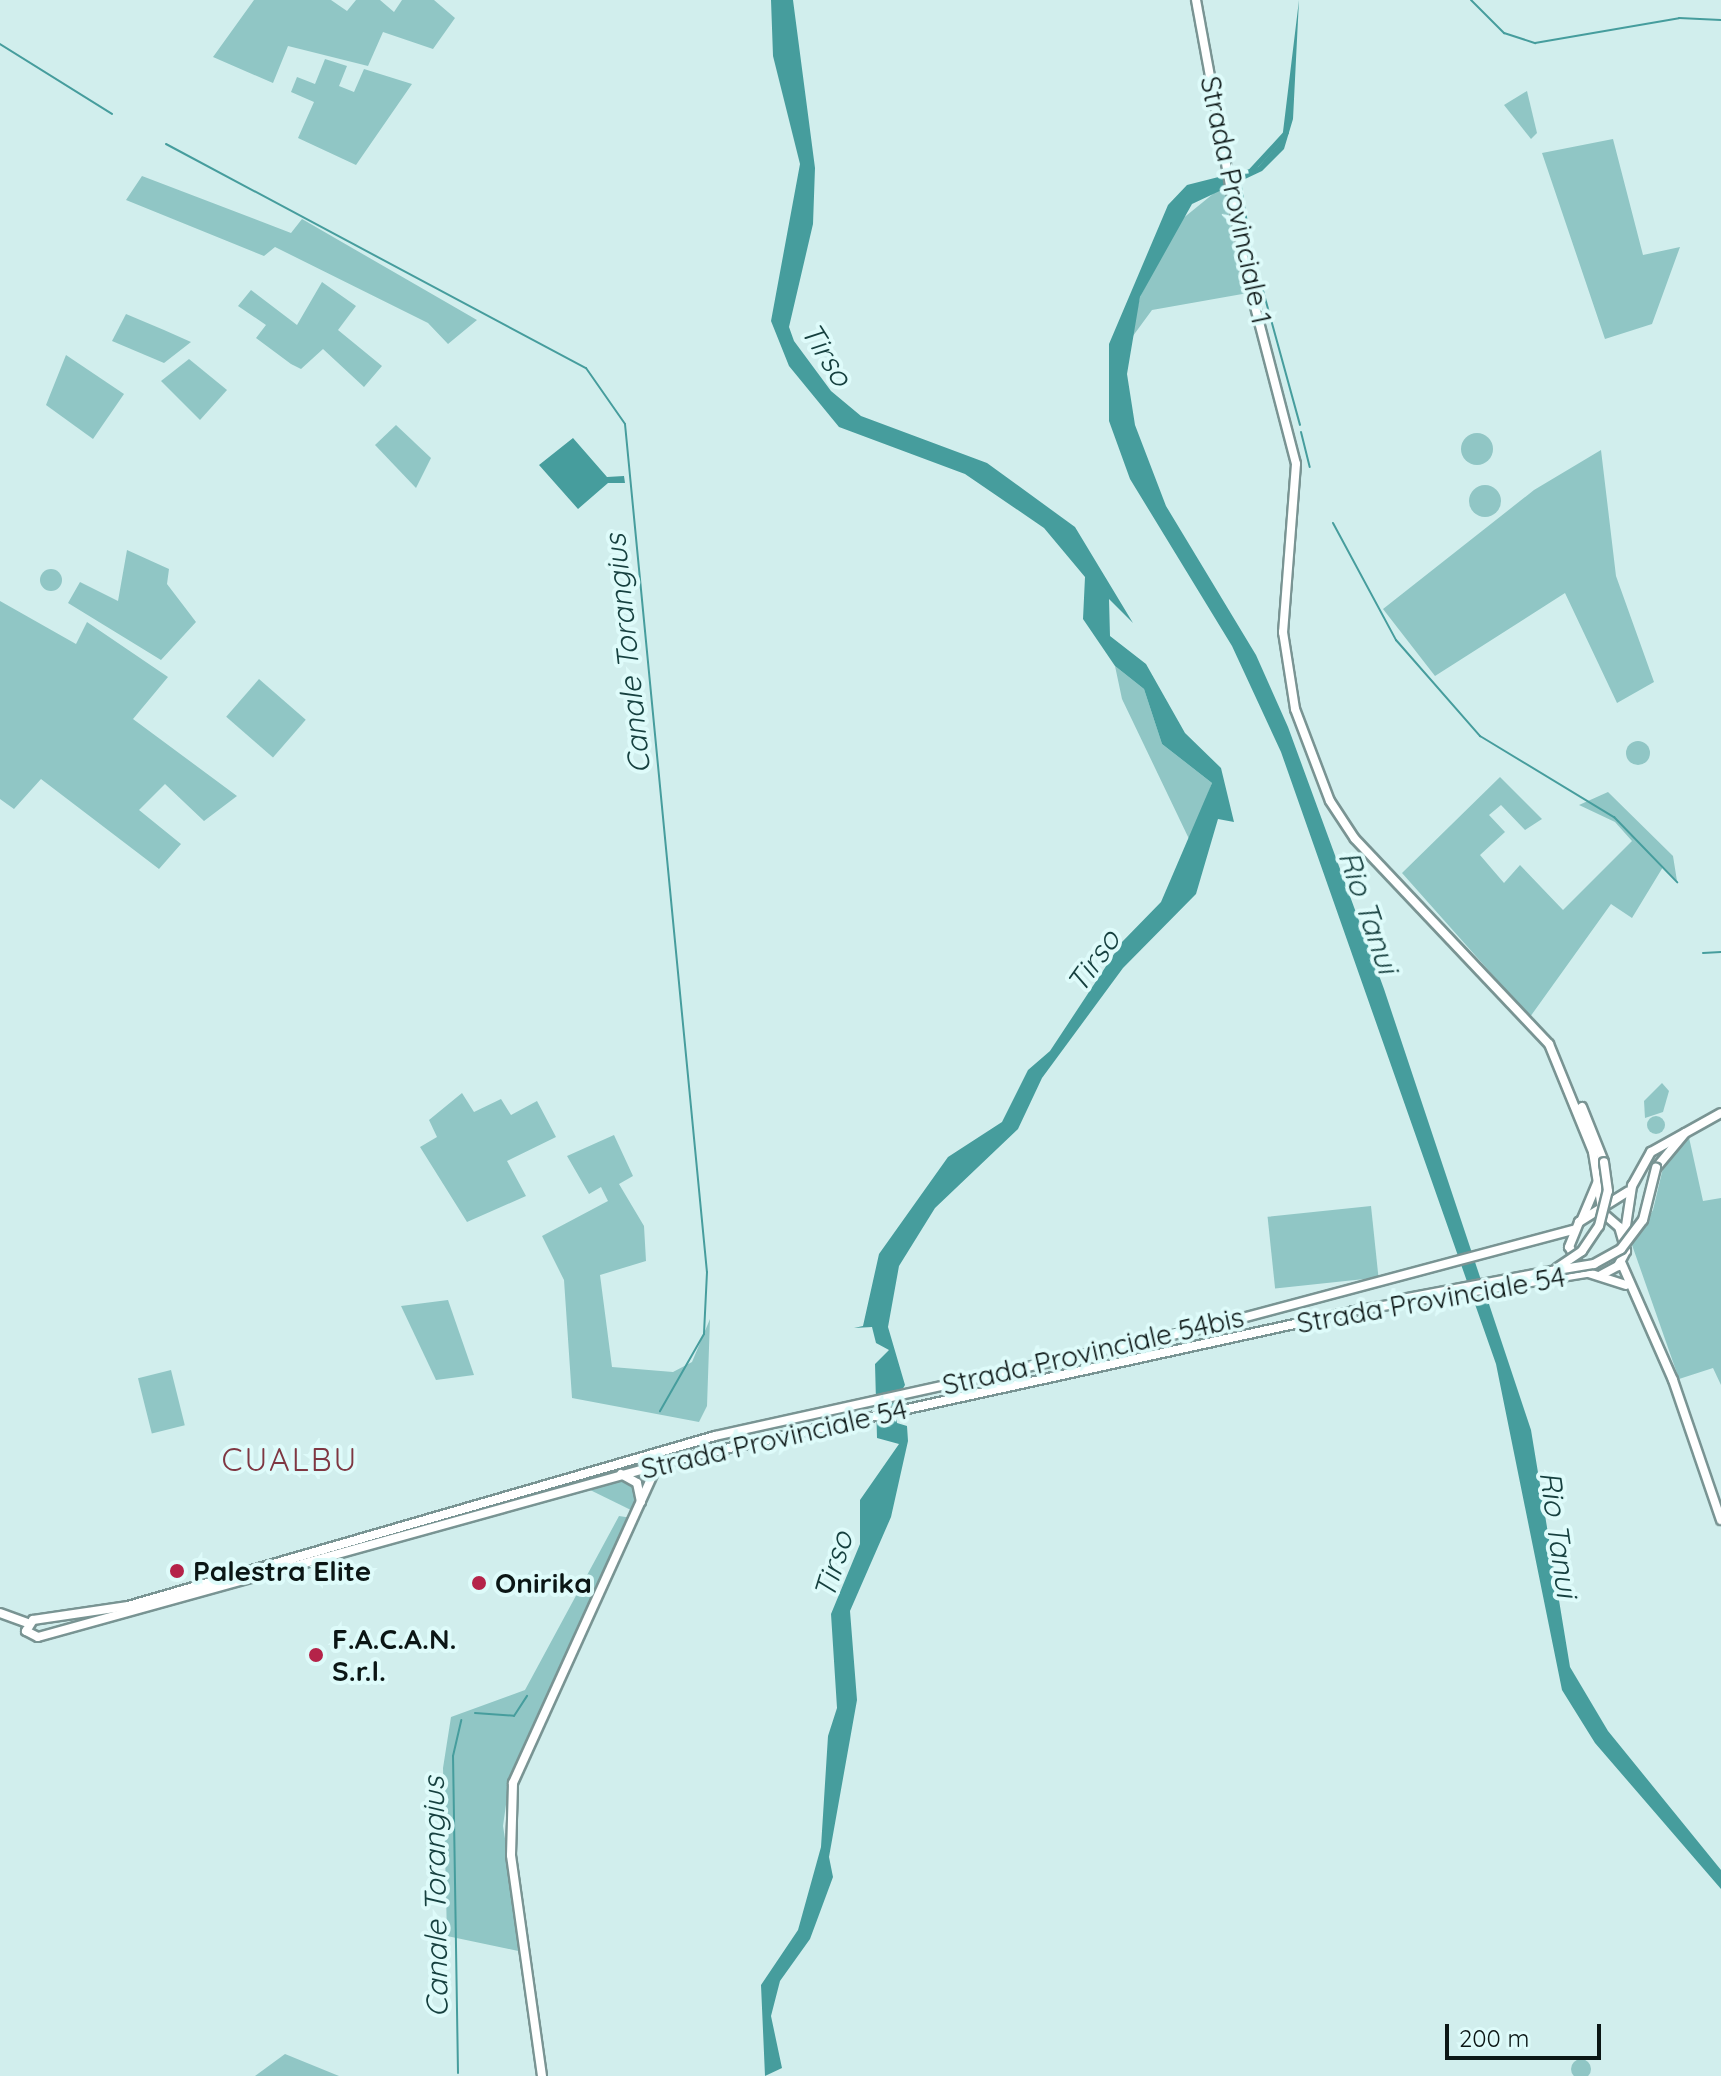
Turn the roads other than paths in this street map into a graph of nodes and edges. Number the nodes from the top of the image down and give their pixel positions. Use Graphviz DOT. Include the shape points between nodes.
graph roads {
  1 [pos="1196,0"];
  2 [pos="1721,1113"];
  3 [pos="1701,1121"];
  4 [pos="1601,1165"];
  5 [pos="1630,1188"];
  6 [pos="1601,1192"];
  7 [pos="1603,1213"];
  8 [pos="1582,1219"];
  9 [pos="1573,1230"];
  10 [pos="1624,1239"];
  11 [pos="1621,1262"];
  12 [pos="1545,1272"];
  13 [pos="1586,1273"];
  14 [pos="1596,1275"];
  15 [pos="1627,1286"];
  16 [pos="1448,1293"];
  17 [pos="658,1465"];
  18 [pos="615,1473"];
  19 [pos="491,1508"];
  20 [pos="640,1509"];
  21 [pos="477,1510"];
  22 [pos="1721,1520"];
  23 [pos="226,1580"];
  24 [pos="0,1613"];
  25 [pos="39,1621"];
  26 [pos="28,1623"];
  27 [pos="41,1634"];
  28 [pos="542,2076"];
  1 -- 4 [label="main road, Strada Provinciale 1" via="1230,187 1298,485 1284,658 1320,777 1355,839 1538,1030 1564,1070"];
  2 -- 3 [label="main road"];
  3 -- 5 [label="main road" via="1651,1152"];
  3 -- 12 [label="main road, bridge" via="1668,1145 1656,1168 1643,1220 1621,1249 1594,1264"];
  4 -- 6 [label="main road"];
  4 -- 8 [label="main road"];
  4 -- 12 [label="main road, bridge" via="1608,1191 1599,1226 1582,1251"];
  5 -- 6 [label="main road" via="1613,1199"];
  5 -- 7 [label="main road"];
  5 -- 10 [label="main road"];
  6 -- 7 [label="main road"];
  7 -- 8 [label="main road"];
  7 -- 10 [label="main road"];
  8 -- 9 [label="main road"];
  9 -- 13 [label="main road" via="1571,1257"];
  9 -- 18 [label="main road, Strada Provinciale 54bis" via="1170,1336 682,1448"];
  10 -- 11 [label="main road"];
  11 -- 14 [label="main road"];
  11 -- 15 [label="main road"];
  12 -- 16 [label="main road"];
  13 -- 14 [label="main road"];
  13 -- 16 [label="main road, Strada Provinciale 54"];
  14 -- 15 [label="main road"];
  15 -- 22 [label="main road" via="1673,1380"];
  16 -- 17 [label="main road, Strada Provinciale 54"];
  17 -- 18 [label="main road, Strada Provinciale 54"];
  17 -- 20 [label="main road"];
  18 -- 19 [label="main road"];
  18 -- 20 [label="main road" via="637,1483"];
  19 -- 21 [label="main road"];
  19 -- 21 [label="main road"];
  20 -- 28 [label="main road" via="513,1783 511,1855"];
  21 -- 23 [label="main road"];
  23 -- 25 [label="main road" via="89,1616"];
  23 -- 27 [label="main road"];
  24 -- 26 [label="main road"];
  25 -- 26 [label="main road"];
  25 -- 27 [label="main road"];
  26 -- 27 [label="main road" via="28,1635"];
}
